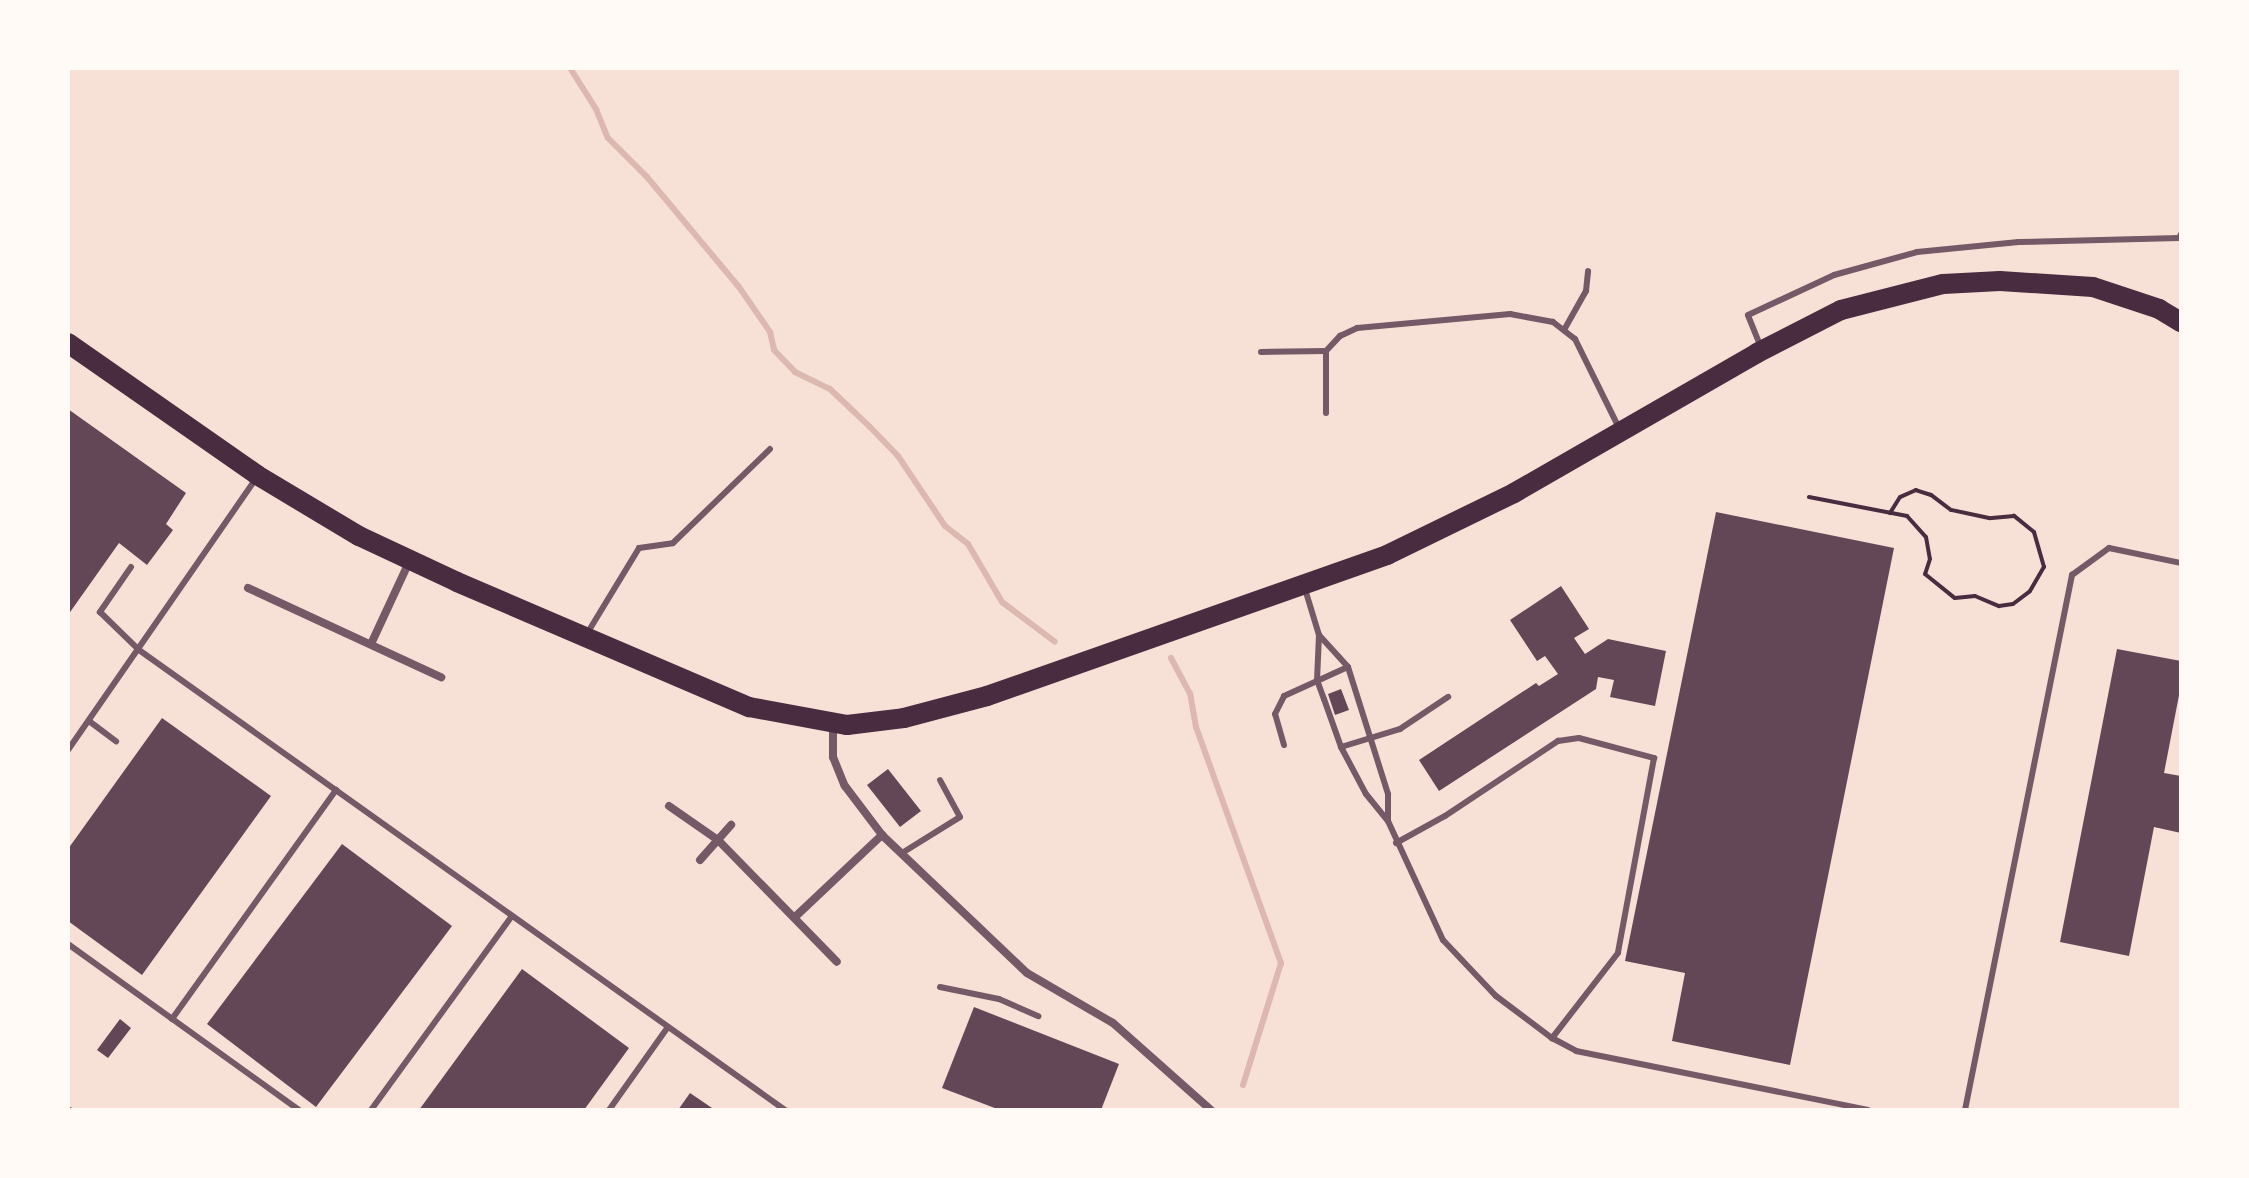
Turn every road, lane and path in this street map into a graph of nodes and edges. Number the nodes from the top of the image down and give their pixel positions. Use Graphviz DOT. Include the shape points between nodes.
graph roads {
  1 [pos="2181,234"];
  2 [pos="1588,271"];
  3 [pos="2181,322"];
  4 [pos="1564,330"];
  5 [pos="68,343"];
  6 [pos="1326,351"];
  7 [pos="1762,351"];
  8 [pos="1261,352"];
  9 [pos="1326,413"];
  10 [pos="1621,433"];
  11 [pos="770,449"];
  12 [pos="257,475"];
  13 [pos="1809,497"];
  14 [pos="1890,513"];
  15 [pos="411,560"];
  16 [pos="2181,563"];
  17 [pos="131,567"];
  18 [pos="1304,587"];
  19 [pos="248,588"];
  20 [pos="1319,635"];
  21 [pos="585,637"];
  22 [pos="371,644"];
  23 [pos="139,650"];
  24 [pos="1348,667"];
  25 [pos="441,677"];
  26 [pos="1317,680"];
  27 [pos="1448,697"];
  28 [pos="89,721"];
  29 [pos="832,724"];
  30 [pos="1372,737"];
  31 [pos="116,741"];
  32 [pos="1284,745"];
  33 [pos="1341,747"];
  34 [pos="68,750"];
  35 [pos="940,780"];
  36 [pos="336,790"];
  37 [pos="669,806"];
  38 [pos="1388,821"];
  39 [pos="731,825"];
  40 [pos="882,835"];
  41 [pos="718,840"];
  42 [pos="1396,843"];
  43 [pos="902,853"];
  44 [pos="700,860"];
  45 [pos="512,916"];
  46 [pos="795,917"];
  47 [pos="68,944"];
  48 [pos="837,962"];
  49 [pos="940,987"];
  50 [pos="1038,1016"];
  51 [pos="172,1019"];
  52 [pos="668,1027"];
  53 [pos="1552,1038"];
  54 [pos="299,1110"];
  55 [pos="371,1110"];
  56 [pos="609,1110"];
  57 [pos="785,1110"];
  58 [pos="1211,1110"];
  59 [pos="1868,1110"];
  60 [pos="1965,1110"];
  1 -- 7 [label="lane" via="1917,252 1848,271 1748,315"];
  2 -- 4 [label="lane" via="1586,291"];
  3 -- 7 [label="highway" via="2093,287 2000,281 1943,284 1841,310"];
  4 -- 6 [label="lane" via="1553,322 1510,314 1357,328"];
  4 -- 10 [label="lane" via="1575,339"];
  5 -- 12 [label="highway"];
  6 -- 8 [label="lane"];
  6 -- 9 [label="lane"];
  7 -- 10 [label="highway"];
  10 -- 18 [label="highway" via="1387,555"];
  11 -- 21 [label="lane" via="673,543 639,548"];
  12 -- 15 [label="highway" via="359,536"];
  12 -- 23 [label="lane"];
  13 -- 14 [label="path"];
  14 -- 14 [label="path" via="1907,516 1926,537 1930,559 1925,574 1955,598 1975,596 1999,606 2013,604 2030,591 2044,567 2034,532 2014,516 1989,518 1951,510 1916,490 1900,497"];
  15 -- 21 [label="highway"];
  15 -- 22 [label="street"];
  16 -- 60 [label="lane" via="2109,548 2072,575"];
  17 -- 23 [label="lane" via="100,612"];
  18 -- 20 [label="lane"];
  18 -- 29 [label="highway" via="987,696 904,718"];
  19 -- 22 [label="street"];
  20 -- 24 [label="lane"];
  20 -- 26 [label="lane"];
  21 -- 29 [label="highway" via="749,707"];
  22 -- 25 [label="street"];
  23 -- 28 [label="lane"];
  23 -- 36 [label="lane"];
  24 -- 26 [label="lane"];
  24 -- 30 [label="lane"];
  26 -- 32 [label="lane" via="1284,696 1279,705 1275,714"];
  26 -- 33 [label="lane"];
  27 -- 30 [label="lane" via="1400,729"];
  28 -- 31 [label="lane"];
  28 -- 34 [label="lane"];
  29 -- 40 [label="street" via="833,757 845,786"];
  30 -- 33 [label="lane"];
  30 -- 38 [label="lane" via="1388,794"];
  33 -- 38 [label="lane" via="1366,794"];
  35 -- 43 [label="lane" via="960,817"];
  36 -- 45 [label="lane"];
  36 -- 51 [label="lane"];
  37 -- 41 [label="street"];
  38 -- 42 [label="lane"];
  39 -- 41 [label="street"];
  40 -- 43 [label="street"];
  40 -- 46 [label="street"];
  41 -- 44 [label="street"];
  41 -- 46 [label="street"];
  42 -- 53 [label="lane" via="1443,940 1496,996"];
  42 -- 53 [label="lane" via="1558,741 1579,738 1654,758 1618,953"];
  43 -- 58 [label="street" via="1027,973 1113,1023"];
  45 -- 52 [label="lane"];
  45 -- 55 [label="lane"];
  46 -- 48 [label="street"];
  47 -- 51 [label="lane"];
  49 -- 50 [label="lane" via="999,999"];
  51 -- 54 [label="lane"];
  52 -- 56 [label="lane"];
  52 -- 57 [label="lane"];
  53 -- 59 [label="lane" via="1576,1051"];
}
